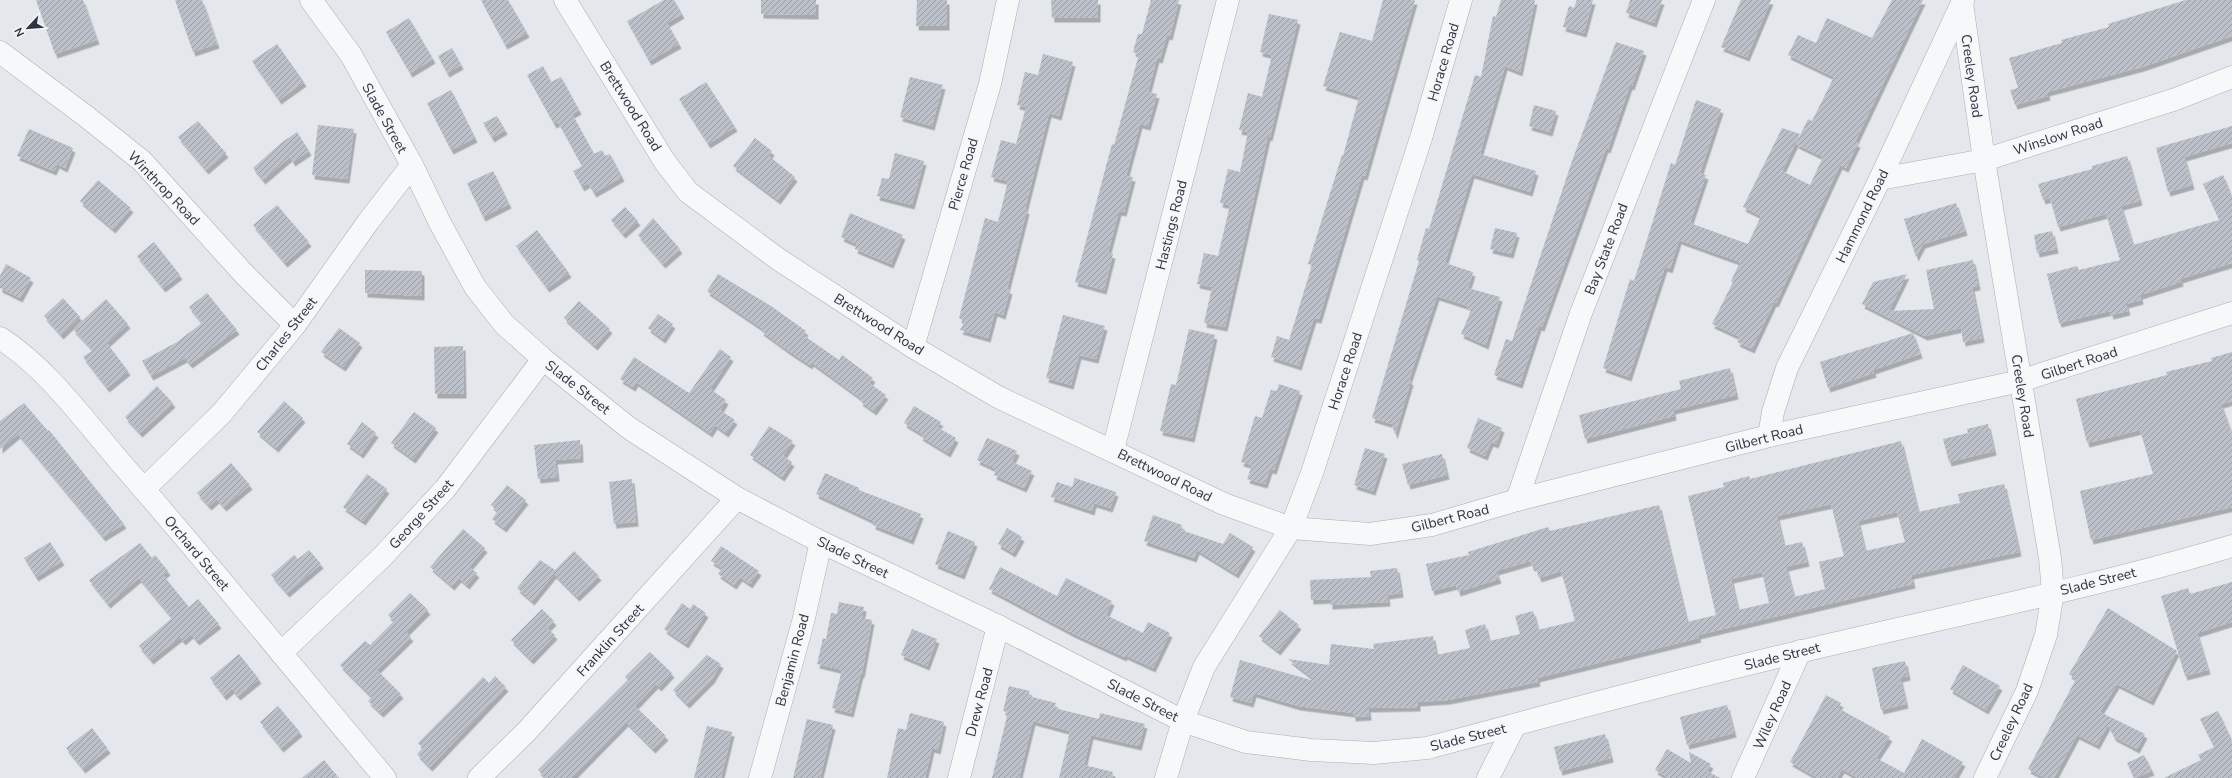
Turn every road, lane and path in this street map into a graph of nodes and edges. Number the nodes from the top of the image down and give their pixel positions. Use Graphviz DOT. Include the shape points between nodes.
graph roads {
  1 [pos="311,0"];
  2 [pos="565,0"];
  3 [pos="1008,0"];
  4 [pos="1228,0"];
  5 [pos="1461,0"];
  6 [pos="1704,0"];
  7 [pos="1963,1"];
  8 [pos="0,52"];
  9 [pos="2232,77"];
  10 [pos="1984,160"];
  11 [pos="412,165"];
  12 [pos="1880,179"];
  13 [pos="2232,313"];
  14 [pos="295,324"];
  15 [pos="0,338"];
  16 [pos="913,346"];
  17 [pos="543,359"];
  18 [pos="2020,382"];
  19 [pos="1769,436"];
  20 [pos="1113,450"];
  21 [pos="144,489"];
  22 [pos="737,498"];
  23 [pos="1517,500"];
  24 [pos="1291,528"];
  25 [pos="821,542"];
  26 [pos="2232,546"];
  27 [pos="2053,592"];
  28 [pos="998,626"];
  29 [pos="1800,651"];
  30 [pos="281,653"];
  31 [pos="1183,721"];
  32 [pos="1515,725"];
  33 [pos="385,778"];
  34 [pos="479,778"];
  35 [pos="760,778"];
  36 [pos="959,778"];
  37 [pos="1166,778"];
  38 [pos="1488,778"];
  39 [pos="1743,778"];
  40 [pos="1985,778"];
  1 -- 11 [label="street, Slade Street" via="350,55"];
  2 -- 16 [label="street, Brettwood Road" via="665,162 688,192 778,259"];
  3 -- 16 [label="street, Pierce Road" via="990,84"];
  4 -- 20 [label="street, Hastings Road"];
  5 -- 24 [label="street, Horace Road" via="1421,138 1312,473"];
  6 -- 23 [label="street, Bay State Road" via="1581,313"];
  7 -- 10 [label="street, Creeley Road"];
  7 -- 12 [label="street, Hammond Road"];
  8 -- 14 [label="street, Winthrop Road" via="142,161 244,274"];
  9 -- 10 [label="street, Winslow Road" via="2176,99"];
  10 -- 12 [label="street, Winslow Road"];
  10 -- 18 [label="street, Creeley Road"];
  11 -- 14 [label="street, Charles Street"];
  11 -- 17 [label="street, Slade Street" via="475,287 504,324"];
  12 -- 19 [label="street, Hammond Road" via="1788,368 1773,412"];
  13 -- 18 [label="street, Gilbert Road"];
  14 -- 21 [label="street, Charles Street" via="222,413"];
  15 -- 21 [label="street, Orchard Street" via="37,368"];
  16 -- 20 [label="street, Brettwood Road" via="998,397"];
  17 -- 22 [label="street, Slade Street" via="629,428"];
  17 -- 30 [label="street, George Street" via="445,489 383,556"];
  18 -- 19 [label="street, Gilbert Road"];
  18 -- 27 [label="street, Creeley Road" via="2050,558"];
  19 -- 23 [label="street, Gilbert Road"];
  20 -- 24 [label="street, Brettwood Road" via="1224,504"];
  21 -- 30 [label="street, Orchard Street"];
  22 -- 25 [label="street, Slade Street"];
  22 -- 34 [label="street, Franklin Street" via="527,731"];
  23 -- 24 [label="street, Gilbert Road" via="1432,525 1370,534"];
  24 -- 31 [label="street, Horace Road" via="1204,667"];
  25 -- 28 [label="street, Slade Street"];
  25 -- 35 [label="street, Benjamin Road" via="803,622"];
  26 -- 27 [label="street, Slade Street"];
  27 -- 29 [label="street, Slade Street"];
  27 -- 40 [label="street, Creeley Road" via="2046,635 2027,691"];
  28 -- 31 [label="street, Slade Street"];
  28 -- 36 [label="street, Drew Road"];
  29 -- 32 [label="street, Slade Street"];
  29 -- 39 [label="street, Wiley Road"];
  30 -- 33 [label="street, Orchard Street"];
  31 -- 32 [label="street, Slade Street" via="1246,742 1312,750 1374,753 1427,748"];
  31 -- 37 [label="street, Horace Road"];
  32 -- 38 [label="street"];
}
